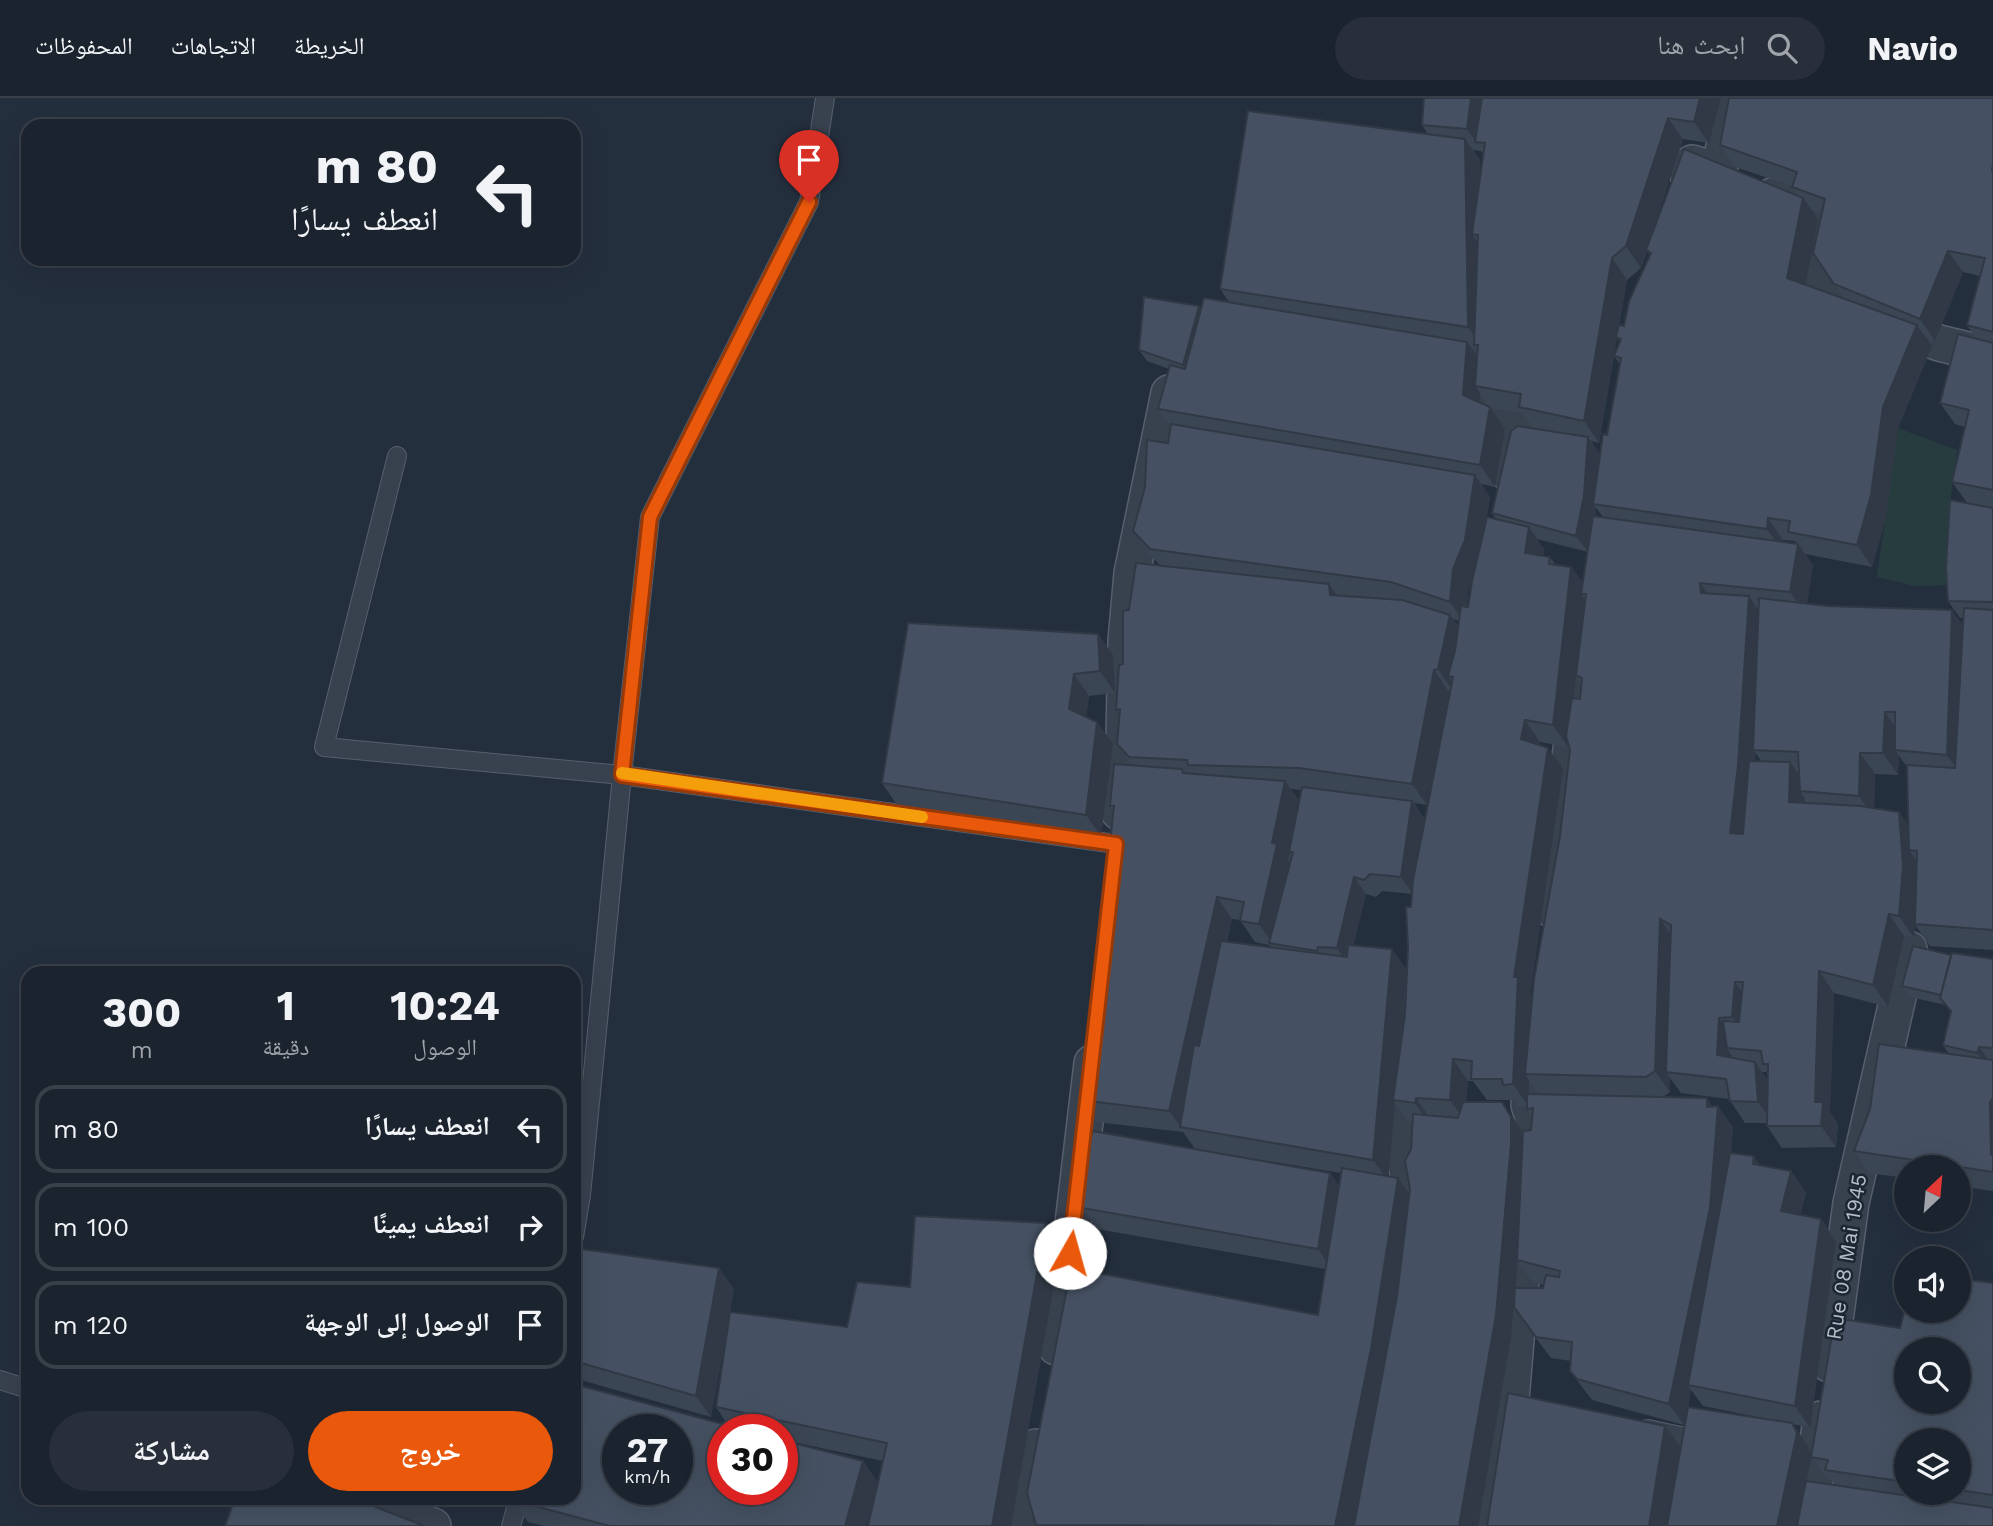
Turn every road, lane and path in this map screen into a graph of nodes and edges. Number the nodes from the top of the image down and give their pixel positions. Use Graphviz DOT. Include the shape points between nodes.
graph roads {
  1 [pos="825,98"];
  2 [pos="1734,98"];
  3 [pos="1718,171"];
  4 [pos="1679,201"];
  5 [pos="1486,328"];
  6 [pos="1993,356"];
  7 [pos="1169,393"];
  8 [pos="397,456"];
  9 [pos="1501,502"];
  10 [pos="1592,599"];
  11 [pos="622,775"];
  12 [pos="1114,857"];
  13 [pos="1545,936"];
  14 [pos="1909,949"];
  15 [pos="1537,1011"];
  16 [pos="1095,1033"];
  17 [pos="1405,1033"];
  18 [pos="1411,1189"];
  19 [pos="581,1195"];
  20 [pos="1050,1376"];
  21 [pos="0,1380"];
  22 [pos="21,1387"];
  23 [pos="1696,1415"];
  24 [pos="1042,1417"];
  25 [pos="1626,1425"];
  26 [pos="375,1505"];
  27 [pos="517,1505"];
  28 [pos="433,1526"];
  29 [pos="511,1526"];
  30 [pos="1021,1526"];
  31 [pos="1490,1526"];
  32 [pos="1805,1526"];
  1 -- 11 [label="lane" via="809,202 650,517"];
  2 -- 3 [label="street"];
  3 -- 4 [label="street" via="1692,163"];
  3 -- 6 [label="street" via="1829,222 1818,275 1849,309 1939,343"];
  5 -- 9 [label="street" via="1485,409 1517,425"];
  7 -- 12 [label="street" via="1132,573 1123,782"];
  8 -- 11 [label="lane" via="324,747"];
  10 -- 13 [label="street"];
  11 -- 12 [label="lane"];
  11 -- 19 [label="lane"];
  14 -- 32 [label="street, Rue 08 Mai 1945" via="1851,1203 1811,1439 1820,1457"];
  15 -- 31 [label="street" via="1518,1401"];
  16 -- 20 [label="street" via="1063,1308"];
  17 -- 18 [label="street" via="1398,1125"];
  21 -- 22 [label="lane"];
  23 -- 25 [label="lane" via="1689,1445"];
  24 -- 30 [label="street"];
  26 -- 28 [label="street"];
  27 -- 29 [label="lane"];
}
